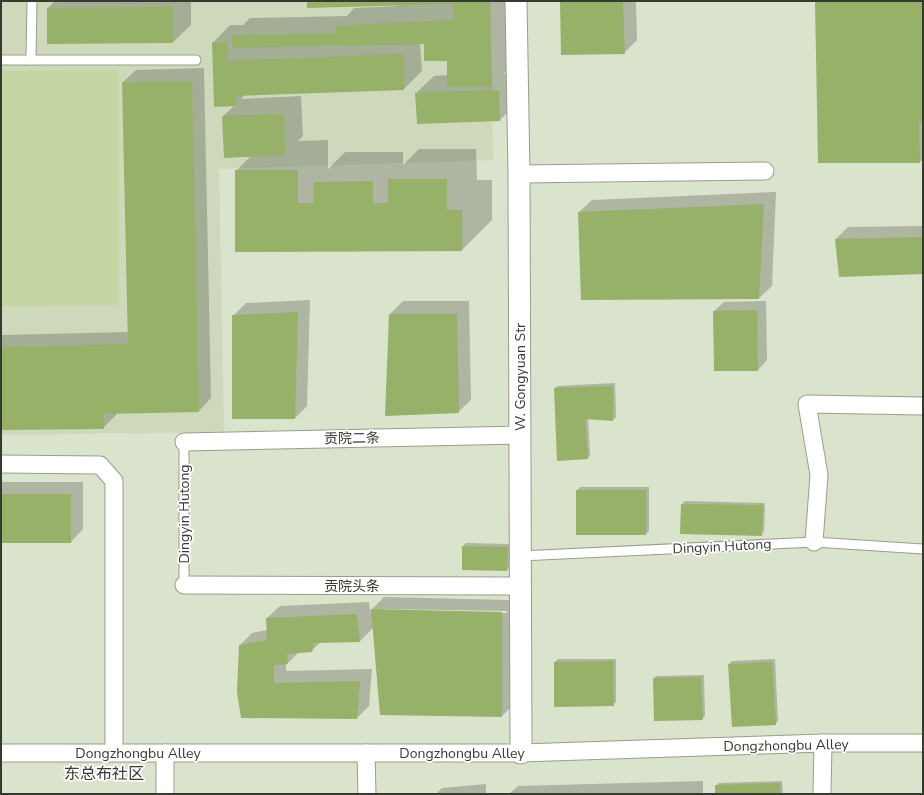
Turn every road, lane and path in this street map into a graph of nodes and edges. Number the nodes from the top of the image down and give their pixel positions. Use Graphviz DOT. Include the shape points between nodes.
graph roads {
  1 [pos="32,1"];
  2 [pos="516,1"];
  3 [pos="1,60"];
  4 [pos="31,60"];
  5 [pos="196,60"];
  6 [pos="765,171"];
  7 [pos="519,174"];
  8 [pos="923,406"];
  9 [pos="520,435"];
  10 [pos="184,442"];
  11 [pos="1,464"];
  12 [pos="814,542"];
  13 [pos="923,549"];
  14 [pos="520,556"];
  15 [pos="184,586"];
  16 [pos="520,586"];
  17 [pos="823,743"];
  18 [pos="923,743"];
  19 [pos="114,752"];
  20 [pos="1,753"];
  21 [pos="165,753"];
  22 [pos="366,753"];
  23 [pos="521,753"];
  24 [pos="165,794"];
  25 [pos="367,794"];
  26 [pos="822,794"];
  1 -- 4 [label="lane"];
  2 -- 7 [label="street, W. Gongyuan Str"];
  3 -- 4 [label="lane"];
  4 -- 5 [label="lane"];
  6 -- 7 [label="street"];
  7 -- 9 [label="street, W. Gongyuan Str"];
  8 -- 12 [label="street" via="807,404 819,475"];
  9 -- 10 [label="street, 贡院二条"];
  9 -- 14 [label="street, W. Gongyuan Str"];
  10 -- 15 [label="lane, Dingyin Hutong"];
  11 -- 19 [label="street" via="100,465 114,481"];
  12 -- 13 [label="lane, Dingyin Hutong"];
  12 -- 14 [label="lane, Dingyin Hutong"];
  14 -- 16 [label="street, W. Gongyuan Str"];
  15 -- 16 [label="street, 贡院头条"];
  16 -- 23 [label="street, W. Gongyuan Str"];
  17 -- 18 [label="street, Dongzhongbu Alley"];
  17 -- 23 [label="street, Dongzhongbu Alley"];
  17 -- 26 [label="street"];
  19 -- 20 [label="street, Dongzhongbu Alley"];
  19 -- 21 [label="street, Dongzhongbu Alley"];
  21 -- 22 [label="street, Dongzhongbu Alley"];
  21 -- 24 [label="street"];
  22 -- 23 [label="street, Dongzhongbu Alley"];
  22 -- 25 [label="street"];
}
